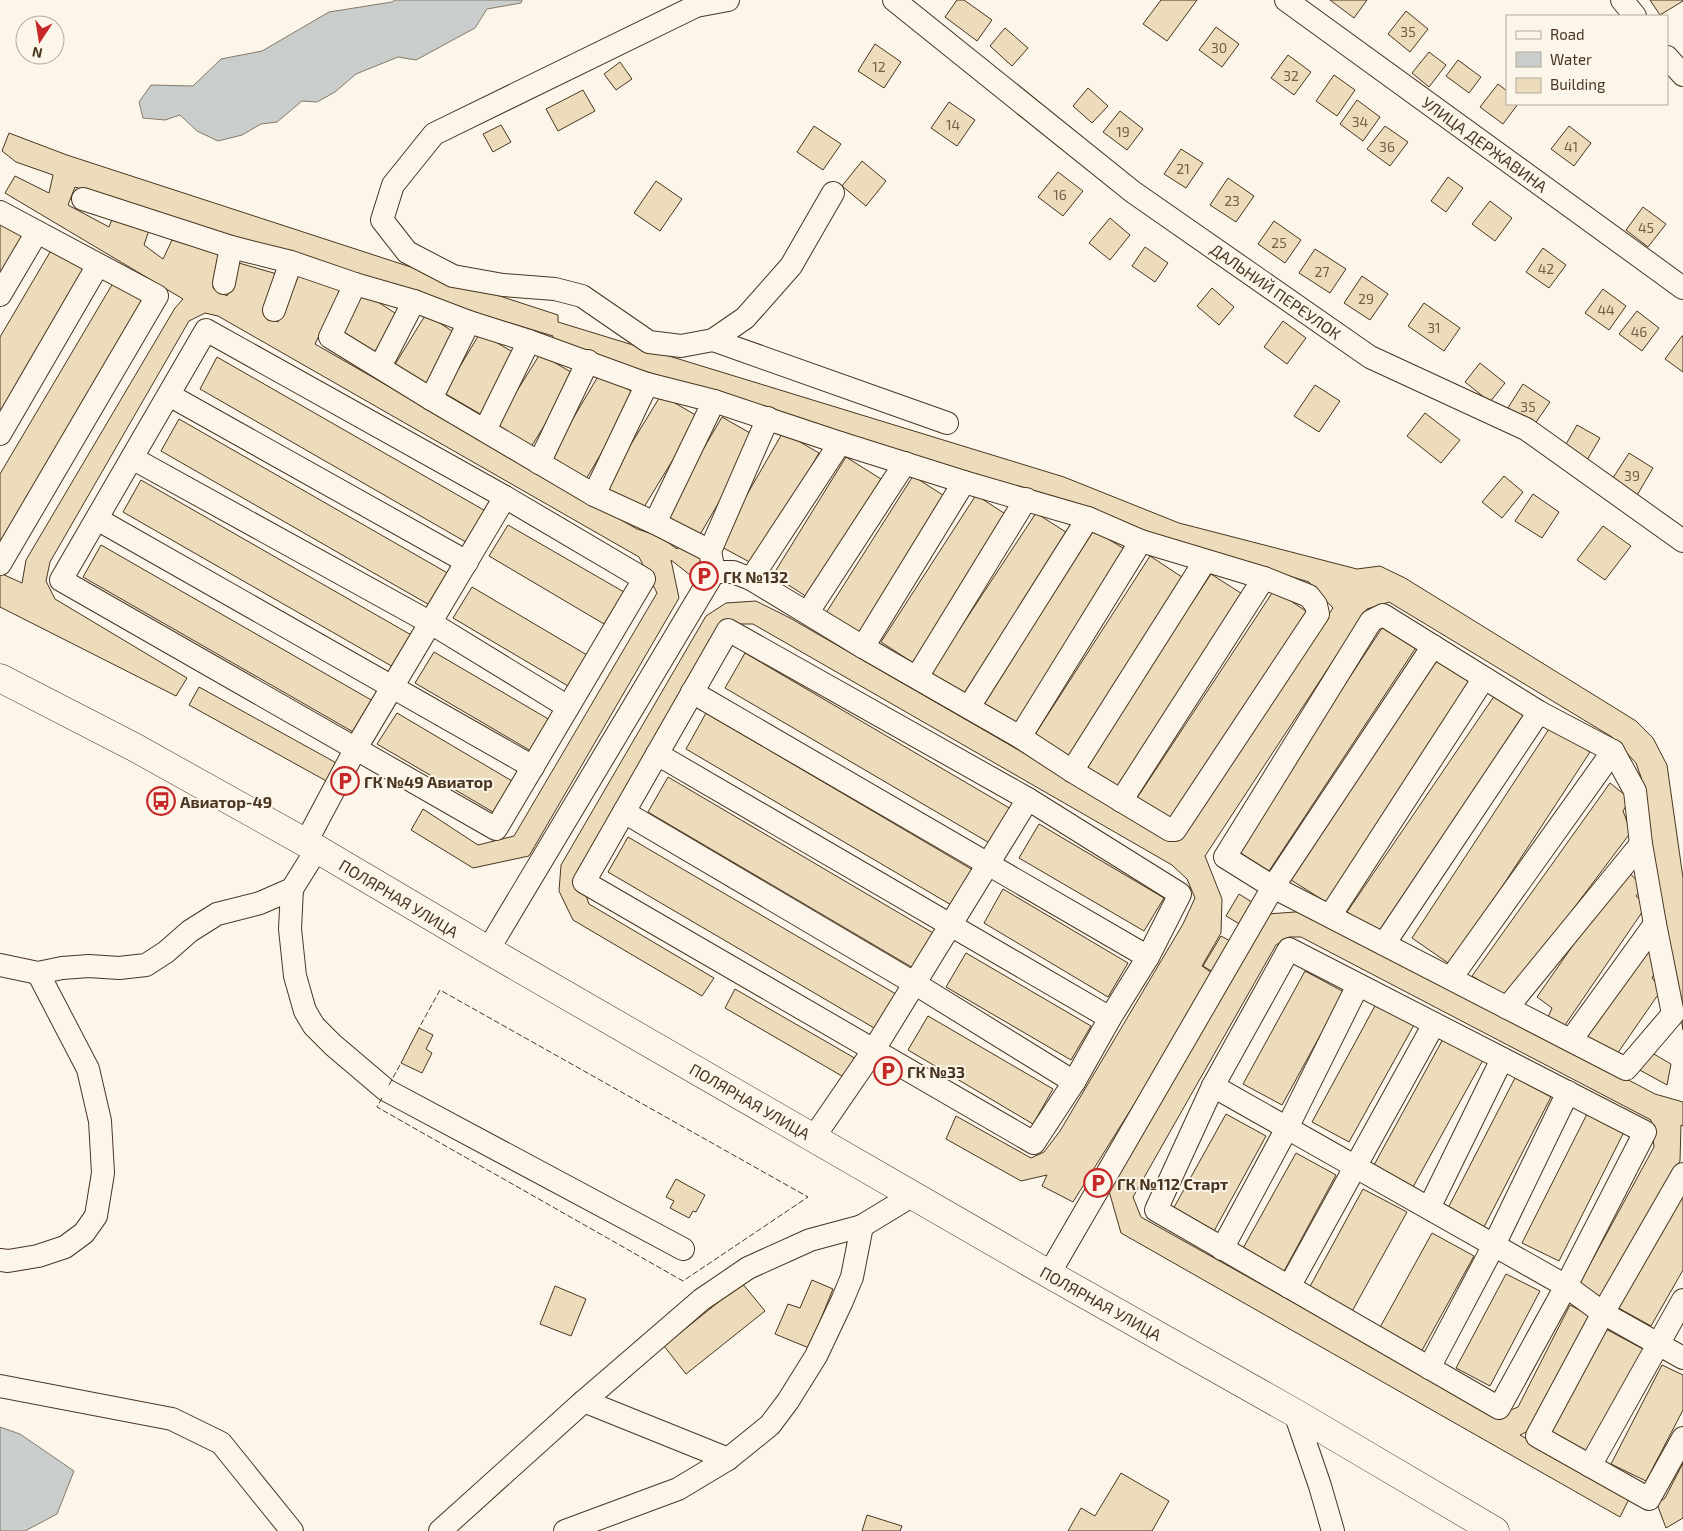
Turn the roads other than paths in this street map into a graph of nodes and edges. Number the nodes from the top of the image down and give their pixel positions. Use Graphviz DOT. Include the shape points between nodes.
graph roads {
  1 [pos="728,0"];
  2 [pos="894,0"];
  3 [pos="1286,0"];
  4 [pos="1622,0"];
  5 [pos="1634,15"];
  6 [pos="1668,58"];
  7 [pos="1683,74"];
  8 [pos="833,193"];
  9 [pos="83,199"];
  10 [pos="0,212"];
  11 [pos="37,232"];
  12 [pos="231,247"];
  13 [pos="291,262"];
  14 [pos="98,265"];
  15 [pos="224,283"];
  16 [pos="355,284"];
  17 [pos="1683,288"];
  18 [pos="0,295"];
  19 [pos="414,300"];
  20 [pos="274,310"];
  21 [pos="469,322"];
  22 [pos="713,340"];
  23 [pos="529,341"];
  24 [pos="588,361"];
  25 [pos="380,367"];
  26 [pos="647,384"];
  27 [pos="169,395"];
  28 [pos="431,399"];
  29 [pos="714,401"];
  30 [pos="768,418"];
  31 [pos="947,423"];
  32 [pos="485,430"];
  33 [pos="0,434"];
  34 [pos="840,444"];
  35 [pos="132,458"];
  36 [pos="539,463"];
  37 [pos="905,463"];
  38 [pos="964,482"];
  39 [pos="594,495"];
  40 [pos="505,497"];
  41 [pos="1026,499"];
  42 [pos="1088,518"];
  43 [pos="97,519"];
  44 [pos="655,523"];
  45 [pos="1141,541"];
  46 [pos="1683,541"];
  47 [pos="1204,561"];
  48 [pos="467,562"];
  49 [pos="712,562"];
  50 [pos="0,564"];
  51 [pos="1264,578"];
  52 [pos="751,579"];
  53 [pos="808,612"];
  54 [pos="431,623"];
  55 [pos="1433,646"];
  56 [pos="863,647"];
  57 [pos="918,677"];
  58 [pos="0,678"];
  59 [pos="1484,678"];
  60 [pos="393,687"];
  61 [pos="692,692"];
  62 [pos="568,707"];
  63 [pos="969,707"];
  64 [pos="1539,712"];
  65 [pos="1020,737"];
  66 [pos="356,748"];
  67 [pos="1613,751"];
  68 [pos="657,754"];
  69 [pos="533,767"];
  70 [pos="1072,772"];
  71 [pos="1028,799"];
  72 [pos="1121,801"];
  73 [pos="624,812"];
  74 [pos="1641,844"];
  75 [pos="311,846"];
  76 [pos="988,864"];
  77 [pos="1273,887"];
  78 [pos="292,888"];
  79 [pos="1330,916"];
  80 [pos="1655,924"];
  81 [pos="950,925"];
  82 [pos="1384,944"];
  83 [pos="488,950"];
  84 [pos="1148,957"];
  85 [pos="14,971"];
  86 [pos="1451,978"];
  87 [pos="914,983"];
  88 [pos="1358,985"];
  89 [pos="1507,1008"];
  90 [pos="1110,1018"];
  91 [pos="1434,1024"];
  92 [pos="1571,1040"];
  93 [pos="873,1051"];
  94 [pos="1502,1059"];
  95 [pos="1074,1082"];
  96 [pos="1213,1086"];
  97 [pos="1568,1092"];
  98 [pos="1287,1128"];
  99 [pos="814,1137"];
  100 [pos="1356,1167"];
  101 [pos="1683,1174"];
  102 [pos="912,1195"];
  103 [pos="1429,1208"];
  104 [pos="862,1226"];
  105 [pos="1494,1245"];
  106 [pos="683,1249"];
  107 [pos="1222,1249"];
  108 [pos="0,1260"];
  109 [pos="1049,1274"];
  110 [pos="1566,1286"];
  111 [pos="1289,1287"];
  112 [pos="1683,1300"];
  113 [pos="1602,1313"];
  114 [pos="1657,1344"];
  115 [pos="1683,1358"];
  116 [pos="1429,1368"];
  117 [pos="0,1386"];
  118 [pos="584,1401"];
  119 [pos="1294,1413"];
  120 [pos="1683,1438"];
  121 [pos="728,1459"];
  122 [pos="1590,1466"];
  123 [pos="292,1531"];
  124 [pos="440,1531"];
  125 [pos="566,1531"];
  126 [pos="1333,1531"];
  127 [pos="1495,1531"];
  1 -- 22 [label="street" via="696,6 434,134 393,185 382,220 407,252 453,276 503,285 555,289 582,296 649,342 682,346"];
  2 -- 46 [label="street, ДАЛЬНИЙ ПЕРЕУЛОК" via="1133,192 1370,357 1526,429"];
  3 -- 17 [label="street, УЛИЦА ДЕРЖАВИНА"];
  4 -- 5 [label="street"];
  6 -- 7 [label="street"];
  8 -- 22 [label="street" via="791,266 745,318"];
  9 -- 12 [label="street"];
  10 -- 11 [label="street"];
  11 -- 14 [label="street"];
  11 -- 18 [label="street"];
  12 -- 13 [label="street"];
  12 -- 15 [label="street"];
  13 -- 16 [label="street"];
  13 -- 20 [label="street"];
  14 -- 33 [label="street"];
  14 -- 50 [label="street" via="157,296"];
  16 -- 19 [label="street"];
  16 -- 25 [label="street" via="330,337"];
  19 -- 21 [label="street"];
  19 -- 25 [label="street"];
  21 -- 23 [label="street"];
  21 -- 28 [label="street"];
  22 -- 31 [label="street"];
  23 -- 24 [label="street"];
  23 -- 32 [label="street"];
  24 -- 26 [label="street"];
  24 -- 36 [label="street"];
  25 -- 28 [label="street"];
  26 -- 29 [label="street"];
  26 -- 39 [label="street"];
  27 -- 35 [label="street"];
  27 -- 40 [label="street" via="206,330"];
  27 -- 48 [label="street"];
  28 -- 32 [label="street"];
  29 -- 30 [label="street"];
  29 -- 44 [label="street"];
  30 -- 34 [label="street"];
  30 -- 49 [label="street"];
  32 -- 36 [label="street"];
  34 -- 37 [label="street"];
  34 -- 52 [label="street"];
  35 -- 43 [label="street"];
  35 -- 54 [label="street"];
  36 -- 39 [label="street"];
  37 -- 38 [label="street"];
  37 -- 53 [label="street"];
  38 -- 41 [label="street"];
  38 -- 56 [label="street"];
  39 -- 44 [label="street"];
  40 -- 48 [label="street"];
  40 -- 62 [label="street" via="644,580"];
  41 -- 42 [label="street"];
  41 -- 57 [label="street"];
  42 -- 45 [label="street"];
  42 -- 63 [label="street"];
  43 -- 60 [label="street"];
  43 -- 66 [label="street" via="61,580"];
  44 -- 49 [label="street"];
  45 -- 47 [label="street"];
  45 -- 65 [label="street"];
  47 -- 51 [label="street"];
  47 -- 70 [label="street"];
  48 -- 54 [label="street"];
  49 -- 52 [label="street"];
  49 -- 83 [label="street"];
  51 -- 72 [label="street"];
  51 -- 72 [label="street" via="1309,596 1318,614 1174,830"];
  52 -- 53 [label="street"];
  53 -- 56 [label="street"];
  54 -- 60 [label="street"];
  54 -- 62 [label="street"];
  55 -- 59 [label="street"];
  55 -- 77 [label="street"];
  55 -- 77 [label="street" via="1383,615 1371,621 1225,856"];
  56 -- 57 [label="street"];
  57 -- 63 [label="street"];
  58 -- 75 [label="main road, ПОЛЯРНАЯ УЛИЦА"];
  59 -- 64 [label="street"];
  59 -- 79 [label="street"];
  60 -- 66 [label="street"];
  60 -- 69 [label="street"];
  61 -- 68 [label="street"];
  61 -- 71 [label="street" via="728,630"];
  61 -- 76 [label="street"];
  62 -- 69 [label="street"];
  63 -- 65 [label="street"];
  64 -- 67 [label="street"];
  64 -- 82 [label="street"];
  65 -- 70 [label="street"];
  66 -- 69 [label="street" via="496,829"];
  66 -- 75 [label="street"];
  67 -- 74 [label="street" via="1635,791"];
  67 -- 86 [label="street"];
  68 -- 73 [label="street"];
  68 -- 81 [label="street"];
  70 -- 72 [label="street"];
  71 -- 76 [label="street"];
  71 -- 84 [label="street" via="1180,894"];
  73 -- 87 [label="street"];
  73 -- 93 [label="street" via="584,882"];
  74 -- 80 [label="street"];
  74 -- 89 [label="street"];
  75 -- 78 [label="street"];
  75 -- 83 [label="main road, ПОЛЯРНАЯ УЛИЦА"];
  76 -- 81 [label="street"];
  76 -- 84 [label="street"];
  77 -- 79 [label="street"];
  77 -- 109 [label="street"];
  78 -- 85 [label="street" via="260,903 217,914 146,965"];
  78 -- 106 [label="street" via="290,929 294,976 305,1012 333,1045 386,1090"];
  79 -- 82 [label="street"];
  80 -- 92 [label="street"];
  80 -- 92 [label="street" via="1673,1014 1626,1069"];
  81 -- 87 [label="street"];
  81 -- 90 [label="street"];
  82 -- 86 [label="street"];
  83 -- 99 [label="main road, ПОЛЯРНАЯ УЛИЦА"];
  84 -- 90 [label="street"];
  85 -- 108 [label="street" via="88,1069 100,1121 103,1173 96,1216 84,1233 66,1247 38,1256"];
  86 -- 89 [label="street"];
  87 -- 93 [label="street"];
  87 -- 95 [label="street"];
  88 -- 91 [label="street"];
  88 -- 96 [label="street" via="1288,949"];
  88 -- 98 [label="street"];
  89 -- 92 [label="street"];
  90 -- 95 [label="street"];
  91 -- 94 [label="street"];
  91 -- 100 [label="street"];
  93 -- 95 [label="street" via="1034,1143"];
  93 -- 99 [label="street"];
  94 -- 97 [label="street"];
  94 -- 103 [label="street"];
  96 -- 98 [label="street"];
  96 -- 107 [label="street" via="1156,1210"];
  97 -- 105 [label="street"];
  97 -- 110 [label="street" via="1645,1132"];
  98 -- 100 [label="street"];
  98 -- 107 [label="street"];
  99 -- 102 [label="main road, ПОЛЯРНАЯ УЛИЦА"];
  100 -- 103 [label="street"];
  100 -- 111 [label="street"];
  101 -- 113 [label="street"];
  102 -- 104 [label="street"];
  102 -- 109 [label="main road, ПОЛЯРНАЯ УЛИЦА"];
  103 -- 105 [label="street"];
  104 -- 118 [label="street" via="810,1240 748,1268 700,1300"];
  104 -- 121 [label="street" via="852,1277 816,1356 770,1425"];
  105 -- 110 [label="street"];
  105 -- 116 [label="street"];
  107 -- 111 [label="street"];
  109 -- 119 [label="main road, ПОЛЯРНАЯ УЛИЦА"];
  110 -- 113 [label="street"];
  110 -- 116 [label="street" via="1499,1408"];
  111 -- 116 [label="street"];
  112 -- 114 [label="street"];
  113 -- 114 [label="street"];
  113 -- 122 [label="street" via="1537,1436"];
  114 -- 115 [label="street"];
  114 -- 122 [label="street"];
  117 -- 123 [label="street" via="172,1419 222,1443"];
  118 -- 121 [label="street"];
  118 -- 124 [label="street"];
  119 -- 126 [label="street"];
  119 -- 127 [label="main road, ПОЛЯРНАЯ УЛИЦА"];
  120 -- 122 [label="street" via="1649,1499"];
  121 -- 125 [label="street" via="678,1489"];
}
